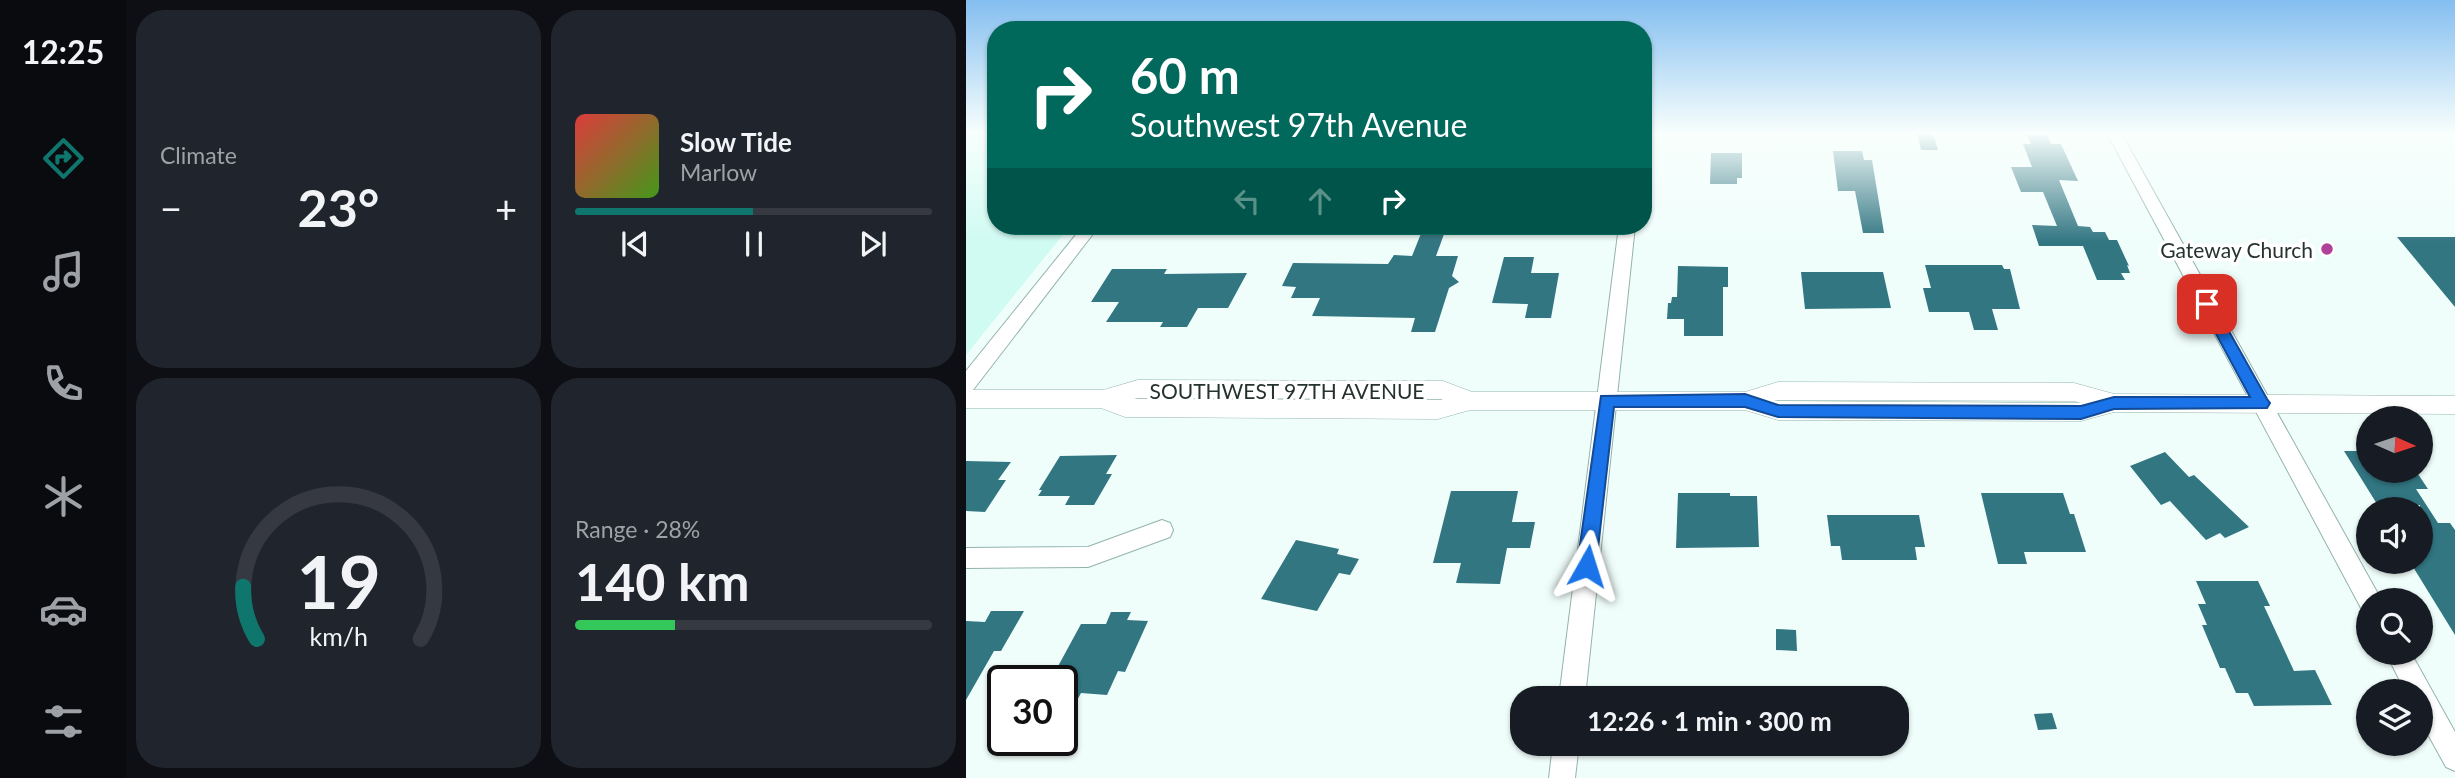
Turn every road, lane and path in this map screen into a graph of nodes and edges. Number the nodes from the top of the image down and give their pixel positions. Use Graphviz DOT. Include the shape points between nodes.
graph roads {
  1 [pos="2134,169"];
  2 [pos="1084,235"];
  3 [pos="1626,235"];
  4 [pos="966,385"];
  5 [pos="966,399"];
  6 [pos="1607,401"];
  7 [pos="2262,403"];
  8 [pos="2455,405"];
  9 [pos="1163,530"];
  10 [pos="966,558"];
  11 [pos="2362,588"];
  12 [pos="1573,686"];
  13 [pos="2433,718"];
  14 [pos="1565,756"];
  15 [pos="2455,758"];
  16 [pos="1563,778"];
  1 -- 7 [label="street"];
  2 -- 4 [label="street"];
  3 -- 6 [label="street"];
  5 -- 6 [label="street, SOUTHWEST 97TH AVENUE" via="1103,399 1125,408 1384,410 1438,410 1470,401"];
  6 -- 7 [label="street, SOUTHWEST 97TH AVENUE" via="1745,401 1778,411 2081,412 2114,403"];
  6 -- 12 [label="street"];
  7 -- 8 [label="street, SOUTHWEST 97TH AVENUE"];
  7 -- 11 [label="street"];
  9 -- 10 [label="street" via="1088,557"];
  13 -- 15 [label="street"];
  14 -- 16 [label="street"];
}
